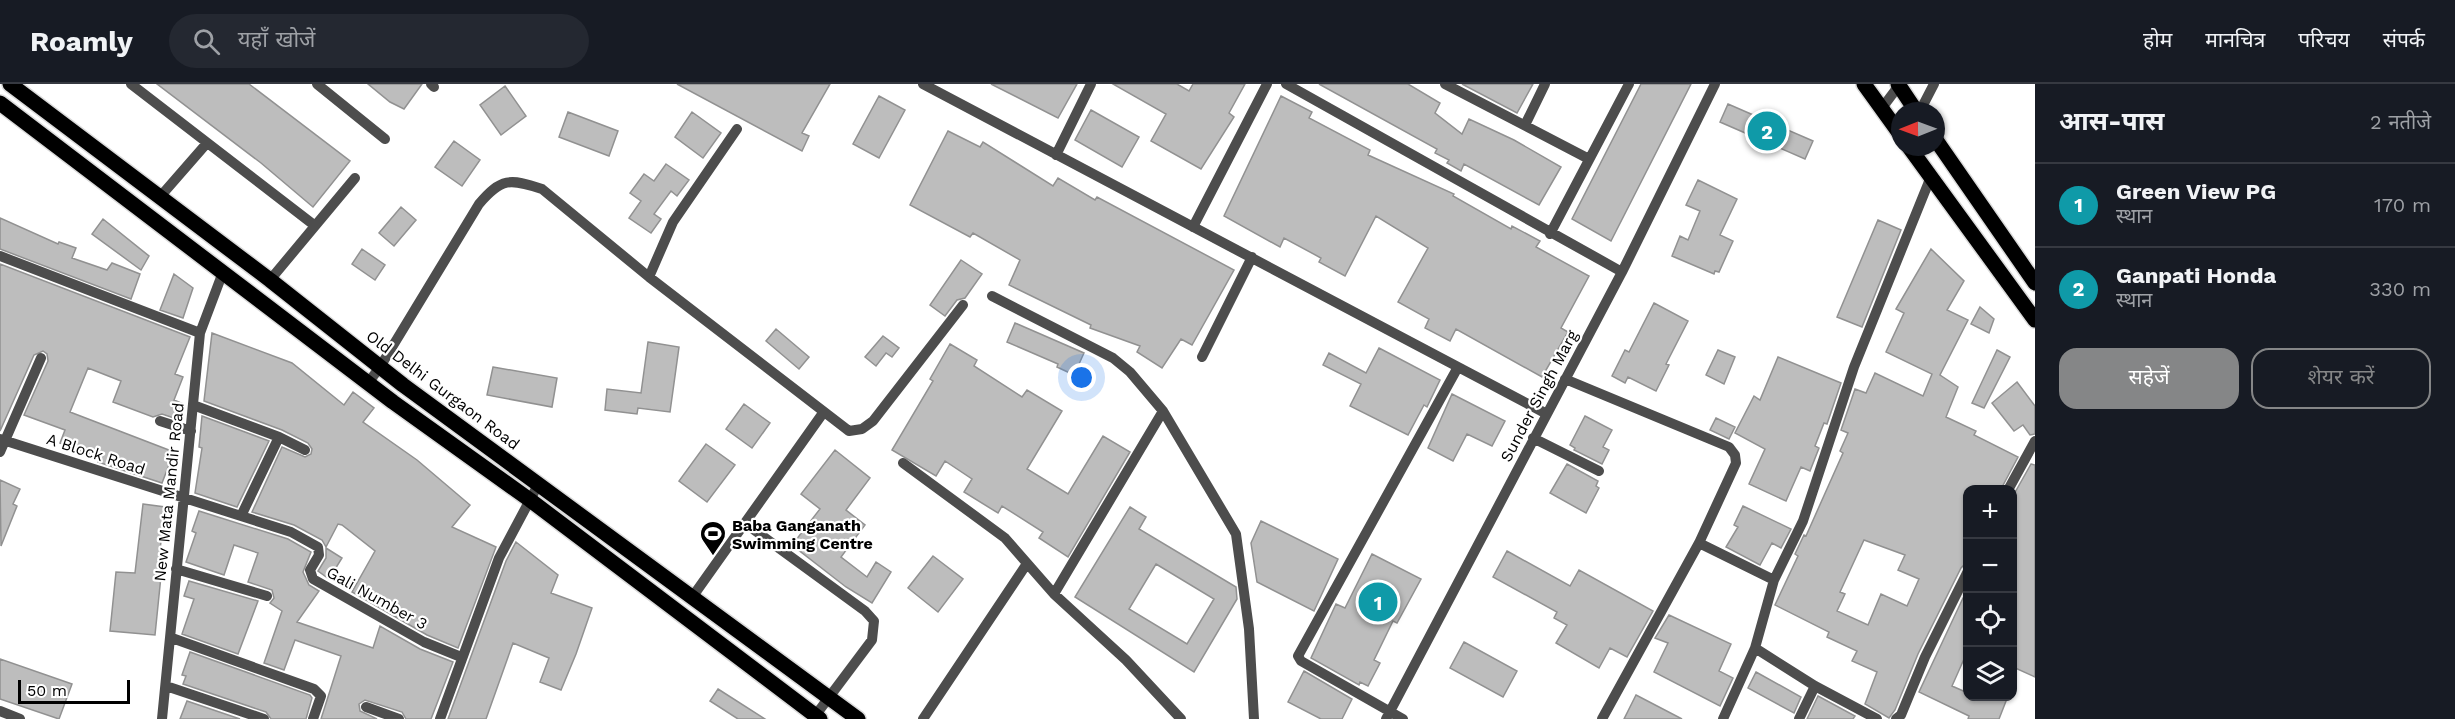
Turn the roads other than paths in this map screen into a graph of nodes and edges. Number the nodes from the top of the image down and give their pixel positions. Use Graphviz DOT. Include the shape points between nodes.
graph roads {
  1 [pos="10,84"];
  2 [pos="130,84"];
  3 [pos="317,84"];
  4 [pos="923,84"];
  5 [pos="1091,84"];
  6 [pos="1267,84"];
  7 [pos="1286,84"];
  8 [pos="1445,84"];
  9 [pos="1545,84"];
  10 [pos="1629,84"];
  11 [pos="1715,84"];
  12 [pos="1864,84"];
  13 [pos="1899,84"];
  14 [pos="1934,84"];
  15 [pos="1912,102"];
  16 [pos="1923,102"];
  17 [pos="0,103"];
  18 [pos="1882,108"];
  19 [pos="1891,121"];
  20 [pos="1525,125"];
  21 [pos="737,129"];
  22 [pos="386,139"];
  23 [pos="207,143"];
  24 [pos="1945,153"];
  25 [pos="1056,154"];
  26 [pos="1915,156"];
  27 [pos="1589,159"];
  28 [pos="355,178"];
  29 [pos="1930,179"];
  30 [pos="159,198"];
  31 [pos="314,225"];
  32 [pos="1193,227"];
  33 [pos="1550,234"];
  34 [pos="0,256"];
  35 [pos="1252,257"];
  36 [pos="223,272"];
  37 [pos="1622,272"];
  38 [pos="650,277"];
  39 [pos="270,280"];
  40 [pos="2035,283"];
  41 [pos="992,296"];
  42 [pos="963,305"];
  43 [pos="2035,320"];
  44 [pos="200,333"];
  45 [pos="1202,357"];
  46 [pos="41,358"];
  47 [pos="381,367"];
  48 [pos="1458,367"];
  49 [pos="1565,379"];
  50 [pos="368,382"];
  51 [pos="193,405"];
  52 [pos="1163,411"];
  53 [pos="823,413"];
  54 [pos="1545,413"];
  55 [pos="160,421"];
  56 [pos="191,431"];
  57 [pos="279,437"];
  58 [pos="1533,438"];
  59 [pos="2,440"];
  60 [pos="2035,441"];
  61 [pos="305,450"];
  62 [pos="0,452"];
  63 [pos="903,463"];
  64 [pos="1599,471"];
  65 [pos="539,483"];
  66 [pos="2010,485"];
  67 [pos="184,498"];
  68 [pos="530,500"];
  69 [pos="242,514"];
  70 [pos="746,524"];
  71 [pos="1699,543"];
  72 [pos="1026,565"];
  73 [pos="176,569"];
  74 [pos="1774,580"];
  75 [pos="1963,581"];
  76 [pos="1054,594"];
  77 [pos="267,596"];
  78 [pos="693,596"];
  79 [pos="172,638"];
  80 [pos="1755,648"];
  81 [pos="461,657"];
  82 [pos="166,686"];
  83 [pos="1815,686"];
  84 [pos="829,698"];
  85 [pos="366,707"];
  86 [pos="0,711"];
  87 [pos="1388,716"];
  88 [pos="818,717"];
  89 [pos="15,718"];
  90 [pos="162,719"];
  91 [pos="264,719"];
  92 [pos="314,719"];
  93 [pos="399,719"];
  94 [pos="440,719"];
  95 [pos="858,719"];
  96 [pos="923,719"];
  97 [pos="1181,719"];
  98 [pos="1254,719"];
  99 [pos="1402,719"];
  100 [pos="1602,719"];
  101 [pos="1723,719"];
  102 [pos="1799,719"];
  103 [pos="1876,719"];
  104 [pos="1896,719"];
  1 -- 30 [label="main road, Old Delhi Gurgaon Road"];
  2 -- 23 [label="street"];
  3 -- 22 [label="street"];
  4 -- 25 [label="street"];
  5 -- 25 [label="street"];
  6 -- 32 [label="street"];
  7 -- 33 [label="street"];
  8 -- 20 [label="street"];
  9 -- 20 [label="street"];
  10 -- 27 [label="street"];
  11 -- 37 [label="street, Sunder Singh Marg"];
  12 -- 18 [label="main road"];
  13 -- 15 [label="main road"];
  13 -- 18 [label="street"];
  14 -- 16 [label="street"];
  17 -- 36 [label="main road"];
  18 -- 19 [label="main road"];
  20 -- 27 [label="street"];
  21 -- 38 [label="street" via="673,222"];
  23 -- 30 [label="street"];
  23 -- 31 [label="street"];
  24 -- 40 [label="main road"];
  25 -- 32 [label="street"];
  26 -- 29 [label="main road"];
  27 -- 33 [label="street"];
  28 -- 31 [label="street"];
  29 -- 43 [label="main road"];
  29 -- 74 [label="street" via="1854,367 1803,521"];
  30 -- 39 [label="main road, Old Delhi Gurgaon Road"];
  31 -- 39 [label="street"];
  32 -- 35 [label="street"];
  33 -- 37 [label="street"];
  34 -- 44 [label="street"];
  35 -- 45 [label="street"];
  35 -- 48 [label="street"];
  36 -- 44 [label="street, New Mata Mandir Road"];
  36 -- 50 [label="main road"];
  37 -- 49 [label="street, Sunder Singh Marg"];
  38 -- 47 [label="street" via="542,189 521,181 494,186 479,204"];
  38 -- 53 [label="street"];
  39 -- 47 [label="main road, Old Delhi Gurgaon Road"];
  41 -- 52 [label="street" via="1113,358"];
  42 -- 53 [label="street" via="873,421 862,429 849,431"];
  44 -- 51 [label="street, New Mata Mandir Road"];
  46 -- 59 [label="street"];
  47 -- 50 [label="street"];
  47 -- 65 [label="main road, Old Delhi Gurgaon Road"];
  48 -- 54 [label="street"];
  48 -- 87 [label="street" via="1298,656"];
  49 -- 54 [label="street, Sunder Singh Marg"];
  49 -- 71 [label="street" via="1729,447 1736,463"];
  50 -- 68 [label="main road"];
  51 -- 56 [label="street, New Mata Mandir Road"];
  51 -- 57 [label="street"];
  52 -- 76 [label="street"];
  52 -- 98 [label="street" via="1236,534 1249,629"];
  53 -- 70 [label="street"];
  54 -- 58 [label="street, Sunder Singh Marg"];
  55 -- 56 [label="street"];
  56 -- 67 [label="street, New Mata Mandir Road"];
  57 -- 61 [label="street"];
  57 -- 69 [label="street"];
  58 -- 64 [label="street"];
  58 -- 87 [label="street, Sunder Singh Marg"];
  59 -- 62 [label="street"];
  59 -- 67 [label="street, A Block Road"];
  60 -- 66 [label="street"];
  63 -- 72 [label="street" via="1005,538"];
  65 -- 68 [label="street"];
  65 -- 78 [label="main road, Old Delhi Gurgaon Road"];
  67 -- 69 [label="street, Gali Number 3"];
  67 -- 73 [label="street, New Mata Mandir Road"];
  68 -- 81 [label="street" via="499,558"];
  68 -- 88 [label="main road"];
  69 -- 81 [label="street, Gali Number 3" via="291,532 318,547 319,555 310,570 313,579 424,642"];
  70 -- 78 [label="street"];
  70 -- 84 [label="street" via="874,621 872,640"];
  71 -- 74 [label="street"];
  71 -- 100 [label="street"];
  72 -- 76 [label="street"];
  72 -- 96 [label="street"];
  73 -- 77 [label="street"];
  73 -- 79 [label="street, New Mata Mandir Road"];
  74 -- 80 [label="street"];
  75 -- 104 [label="street"];
  76 -- 97 [label="street" via="1126,660"];
  78 -- 84 [label="main road, Old Delhi Gurgaon Road"];
  79 -- 82 [label="street, New Mata Mandir Road"];
  79 -- 92 [label="street" via="314,689 321,696"];
  80 -- 83 [label="street"];
  80 -- 101 [label="street"];
  81 -- 94 [label="street"];
  82 -- 90 [label="street, New Mata Mandir Road"];
  82 -- 91 [label="street"];
  83 -- 102 [label="street"];
  83 -- 103 [label="street"];
  84 -- 88 [label="street"];
  84 -- 95 [label="main road, Old Delhi Gurgaon Road"];
  85 -- 93 [label="street"];
  86 -- 89 [label="street"];
  87 -- 99 [label="street"];
}
